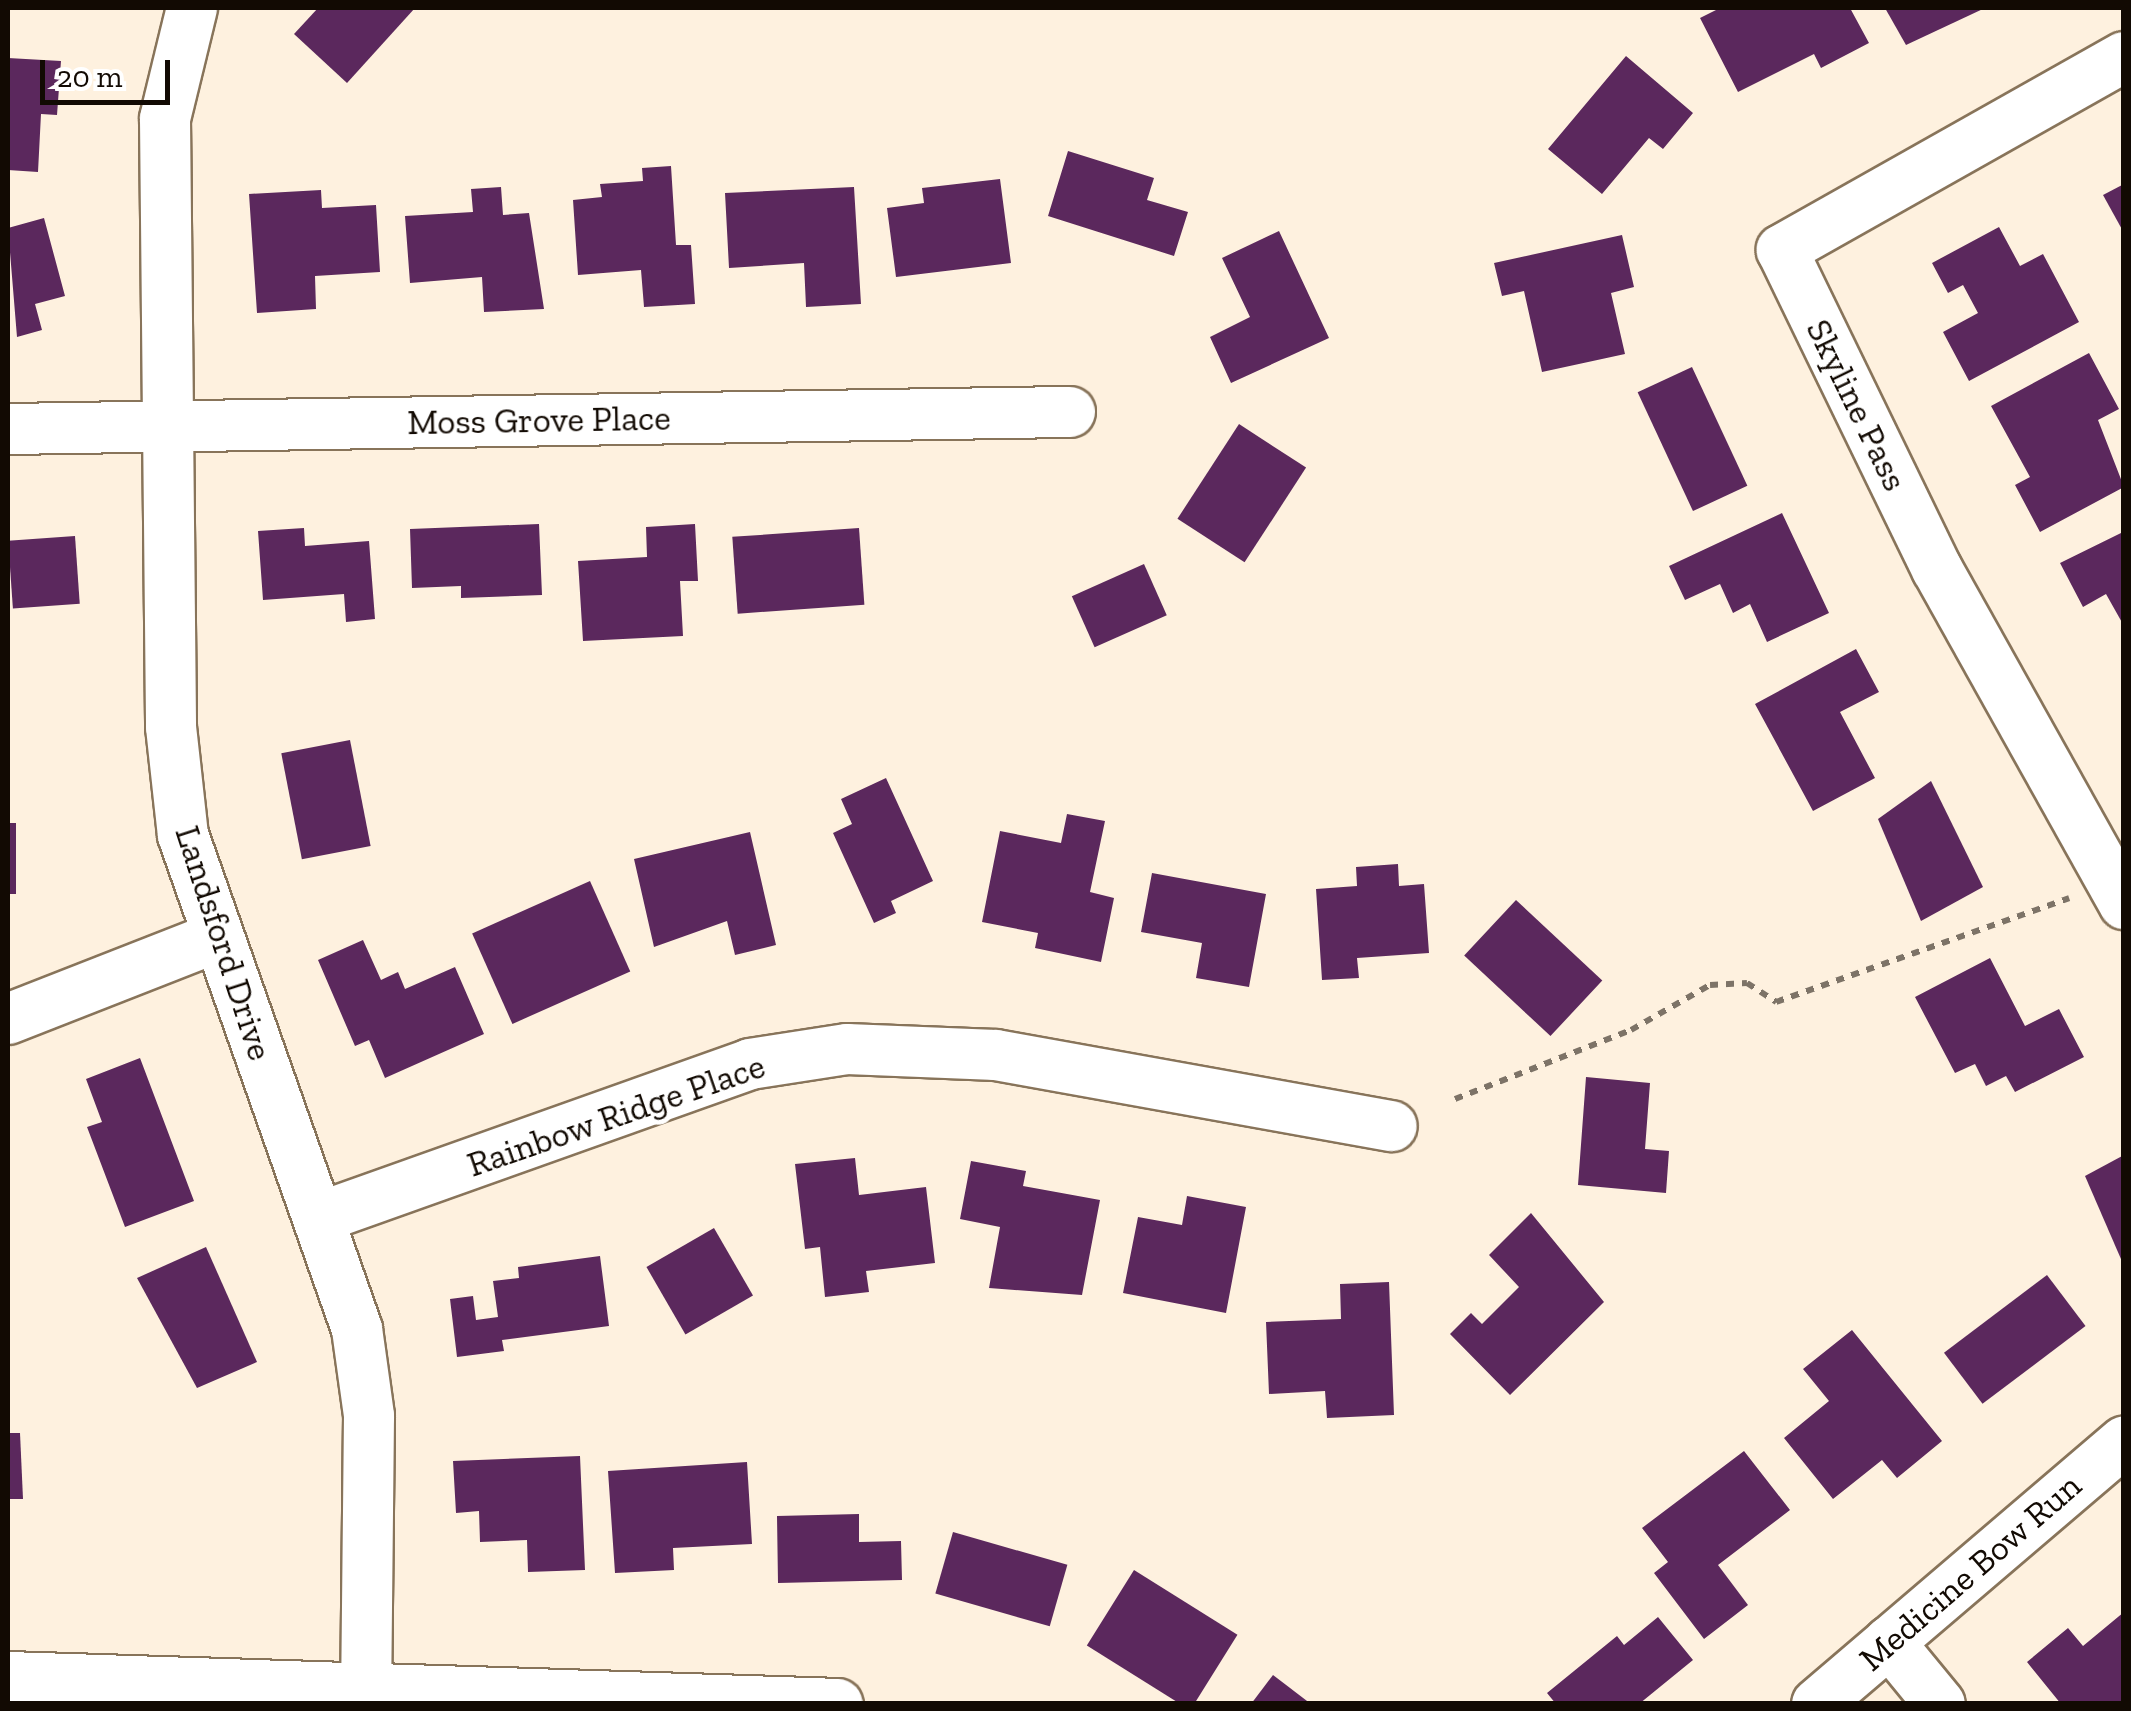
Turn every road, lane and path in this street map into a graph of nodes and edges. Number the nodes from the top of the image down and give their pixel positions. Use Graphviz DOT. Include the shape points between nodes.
graph roads {
  1 [pos="192,8"];
  2 [pos="2124,57"];
  3 [pos="1070,412"];
  4 [pos="167,426"];
  5 [pos="8,429"];
  6 [pos="2100,899"];
  7 [pos="217,937"];
  8 [pos="8,1019"];
  9 [pos="1456,1099"];
  10 [pos="1392,1126"];
  11 [pos="321,1217"];
  12 [pos="2124,1442"];
  13 [pos="1889,1642"];
  14 [pos="8,1677"];
  15 [pos="366,1687"];
  16 [pos="838,1704"];
  17 [pos="1817,1704"];
  18 [pos="1940,1704"];
  1 -- 4 [label="street, Landsford Drive" via="165,119"];
  2 -- 6 [label="street, Skyline Pass" via="1782,250"];
  3 -- 4 [label="street, Moss Grove Place"];
  4 -- 5 [label="street, Moss Grove Place"];
  4 -- 7 [label="street, Landsford Drive" via="171,727 183,835"];
  6 -- 9 [label="path" via="1776,1002 1747,984 1710,985 1632,1030"];
  7 -- 8 [label="street"];
  7 -- 11 [label="street, Landsford Drive"];
  10 -- 11 [label="street, Rainbow Ridge Place" via="996,1055 848,1049 750,1064"];
  11 -- 15 [label="street, Landsford Drive" via="357,1329 369,1416"];
  12 -- 13 [label="street, Medicine Bow Run"];
  13 -- 17 [label="street, Medicine Bow Run"];
  13 -- 18 [label="street"];
  14 -- 15 [label="street"];
  15 -- 16 [label="street"];
}
